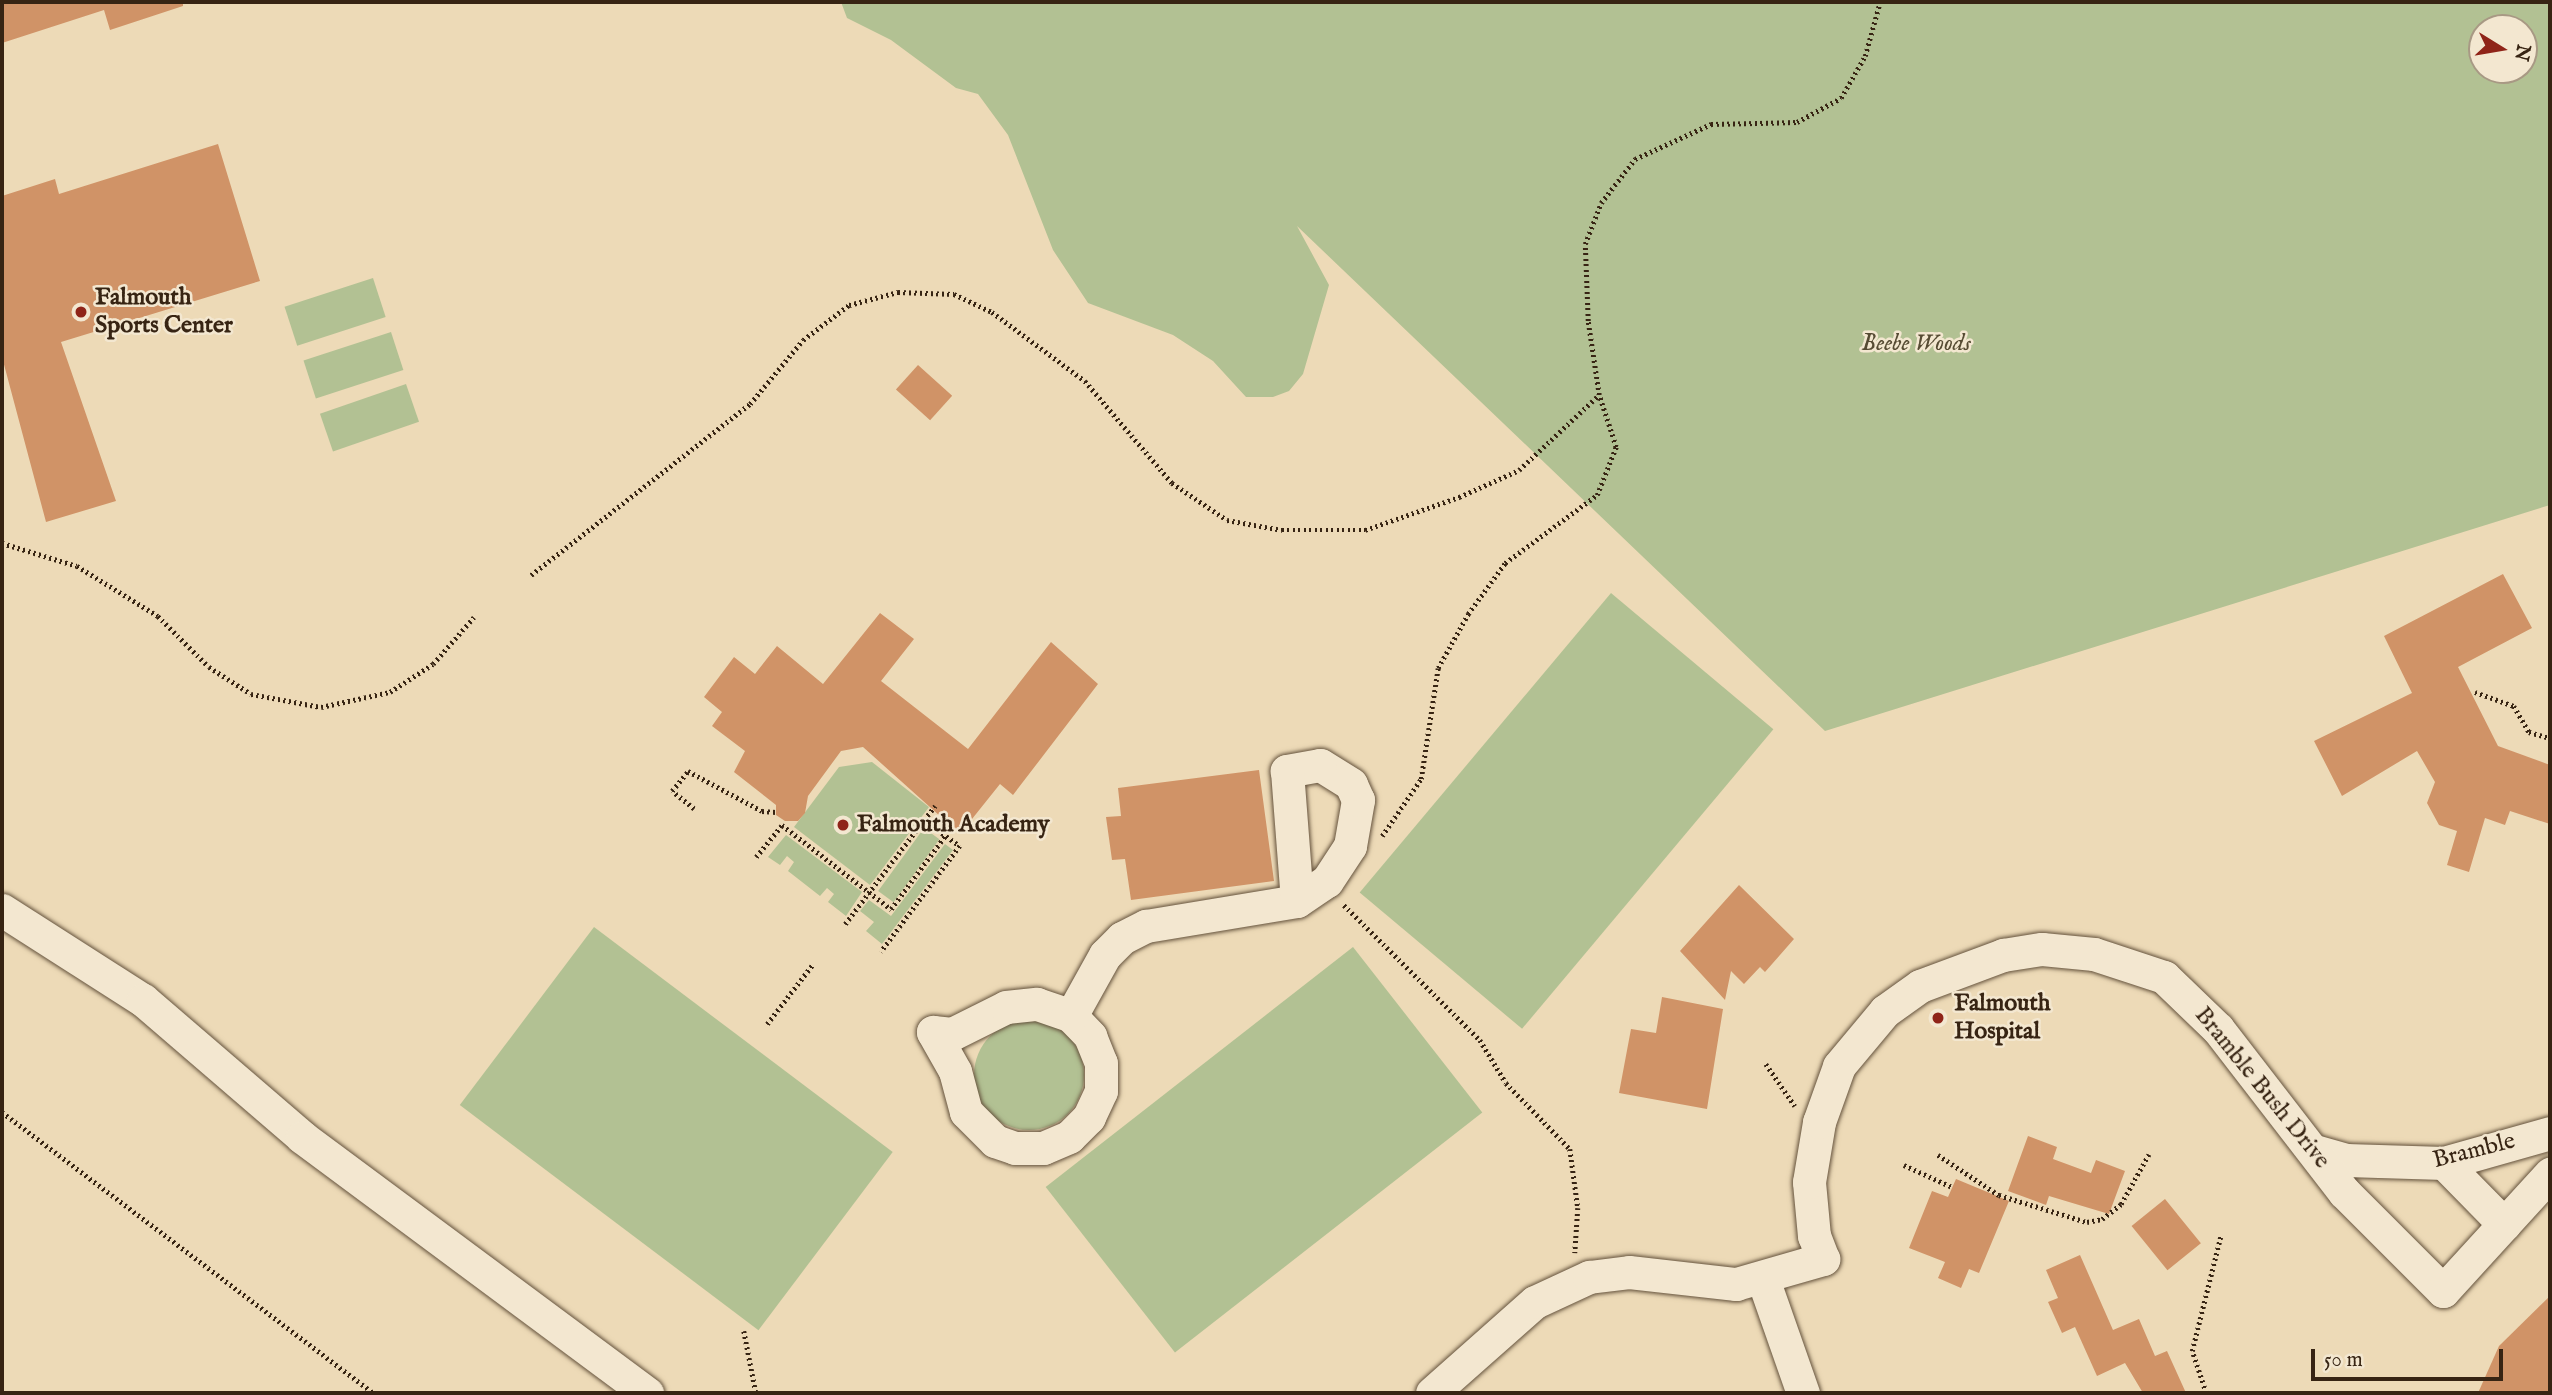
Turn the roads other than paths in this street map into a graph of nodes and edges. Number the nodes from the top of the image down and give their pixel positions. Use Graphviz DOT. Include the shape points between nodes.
graph roads {
  1 [pos="1297,901"];
  2 [pos="2,910"];
  3 [pos="1071,1016"];
  4 [pos="2550,1133"];
  5 [pos="2315,1151"];
  6 [pos="2444,1163"];
  7 [pos="2550,1174"];
  8 [pos="2504,1224"];
  9 [pos="1763,1279"];
  10 [pos="647,1393"];
  11 [pos="1432,1393"];
  12 [pos="1803,1393"];
  1 -- 1 [label="street" via="1327,881 1350,846 1358,800 1351,784 1320,765 1287,771"];
  1 -- 3 [label="street" via="1146,926 1105,955"];
  2 -- 10 [label="street" via="149,1004 302,1136"];
  3 -- 3 [label="street" via="1046,1006 1019,1004 952,1034 933,1032 955,1071 966,1112 995,1141 1043,1148 1069,1137 1089,1117 1101,1091 1101,1063 1090,1036"];
  4 -- 6 [label="street, Bramble"];
  5 -- 6 [label="street, Bramble" via="2346,1160"];
  5 -- 8 [label="street, Bramble Bush Drive" via="2344,1192 2443,1291"];
  5 -- 9 [label="street, Bramble Bush Drive" via="2218,1028 2164,977 2094,954 2042,949 2003,955 1920,986 1885,1011 1852,1047 1831,1085 1812,1152 1808,1205 1823,1259"];
  6 -- 8 [label="street"];
  7 -- 8 [label="street"];
  9 -- 11 [label="street" via="1726,1284 1629,1272 1576,1282 1547,1294 1503,1326"];
  9 -- 12 [label="street"];
}
